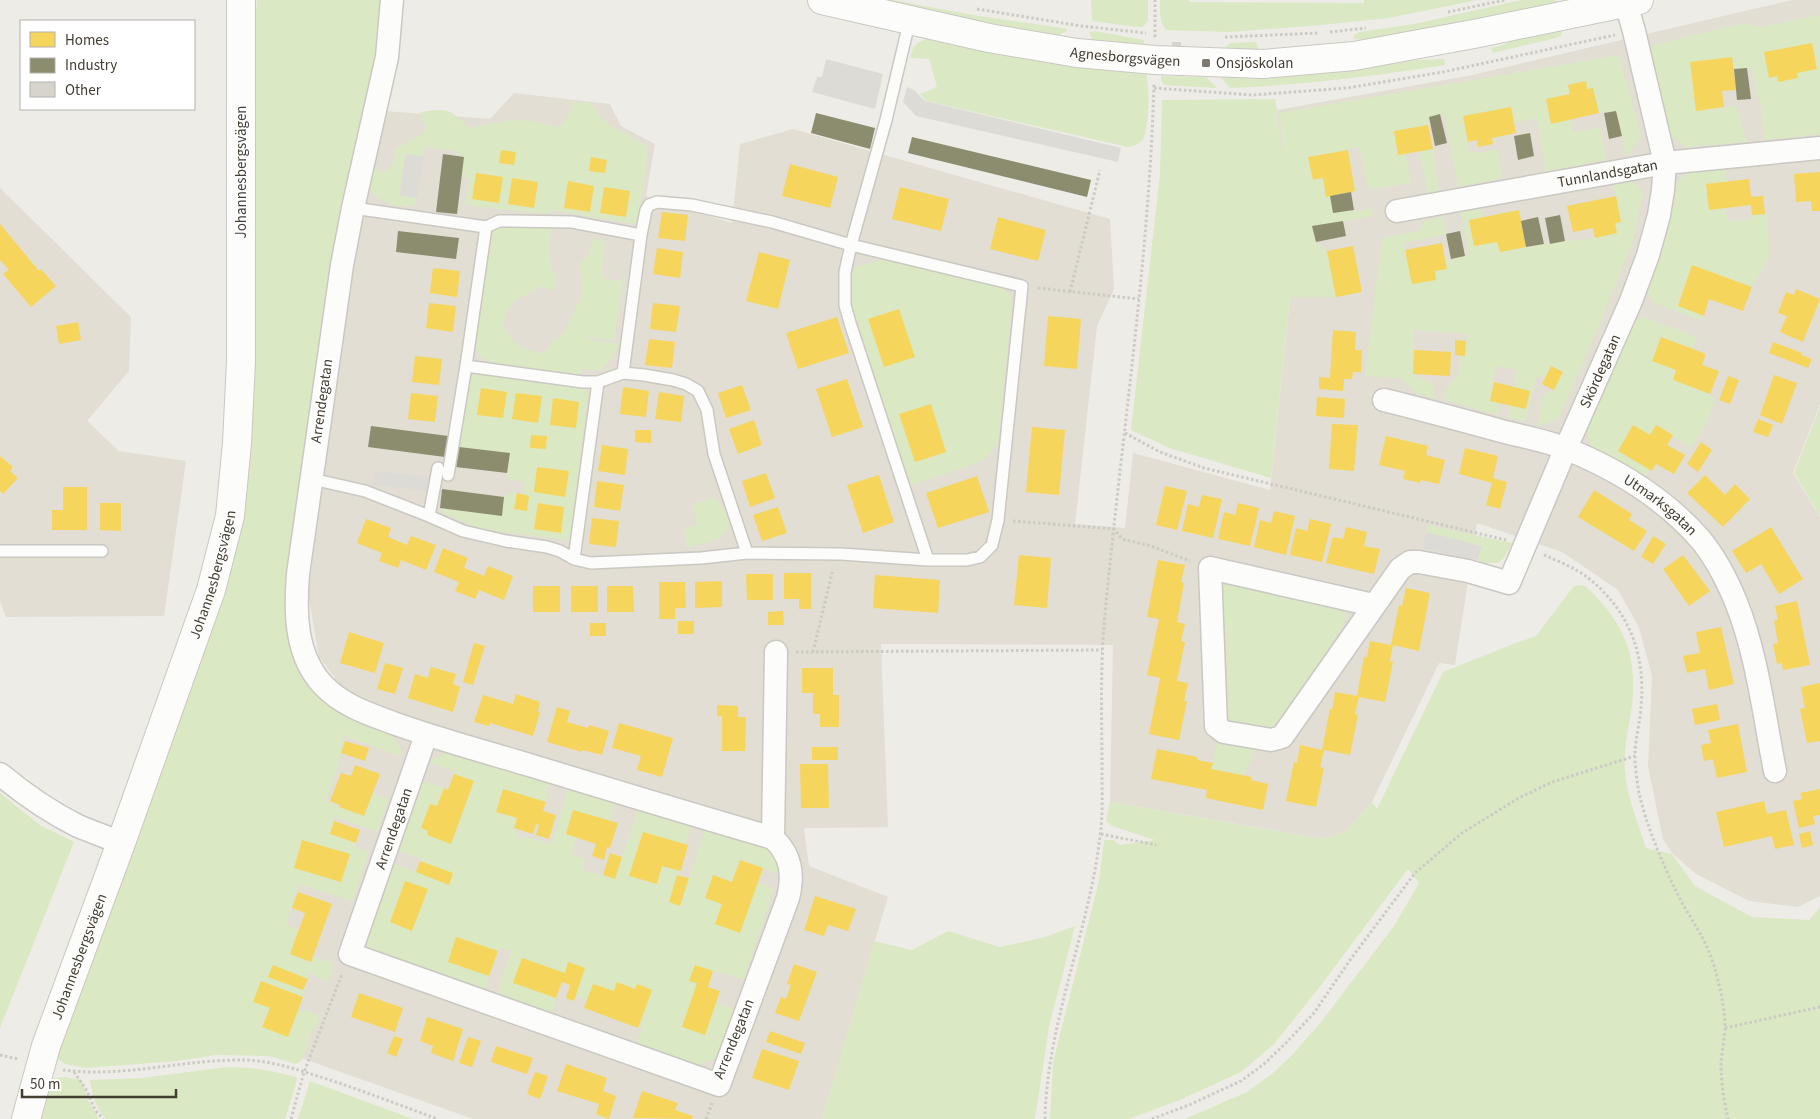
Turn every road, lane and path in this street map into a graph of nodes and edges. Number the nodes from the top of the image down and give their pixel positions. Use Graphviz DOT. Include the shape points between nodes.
graph roads {
  1 [pos="241,0"];
  2 [pos="392,0"];
  3 [pos="822,0"];
  4 [pos="1155,0"];
  5 [pos="1505,0"];
  6 [pos="1630,1"];
  7 [pos="973,8"];
  8 [pos="1440,14"];
  9 [pos="910,19"];
  10 [pos="1374,27"];
  11 [pos="1164,34"];
  12 [pos="1219,37"];
  13 [pos="1155,47"];
  14 [pos="1820,148"];
  15 [pos="1665,163"];
  16 [pos="1100,170"];
  17 [pos="353,208"];
  18 [pos="1397,211"];
  19 [pos="486,227"];
  20 [pos="641,235"];
  21 [pos="851,245"];
  22 [pos="1022,286"];
  23 [pos="1070,292"];
  24 [pos="1139,299"];
  25 [pos="466,366"];
  26 [pos="623,374"];
  27 [pos="598,382"];
  28 [pos="1384,400"];
  29 [pos="1125,433"];
  30 [pos="1566,448"];
  31 [pos="438,468"];
  32 [pos="448,475"];
  33 [pos="312,479"];
  34 [pos="429,516"];
  35 [pos="998,520"];
  36 [pos="1114,529"];
  37 [pos="1525,545"];
  38 [pos="0,551"];
  39 [pos="102,551"];
  40 [pos="747,554"];
  41 [pos="836,554"];
  42 [pos="574,559"];
  43 [pos="928,560"];
  44 [pos="1210,568"];
  45 [pos="1374,605"];
  46 [pos="1102,650"];
  47 [pos="776,652"];
  48 [pos="814,652"];
  49 [pos="426,735"];
  50 [pos="1635,756"];
  51 [pos="1775,770"];
  52 [pos="0,774"];
  53 [pos="1101,834"];
  54 [pos="773,838"];
  55 [pos="121,843"];
  56 [pos="1156,845"];
  57 [pos="350,954"];
  58 [pos="1820,1006"];
  59 [pos="1725,1028"];
  60 [pos="41,1065"];
  61 [pos="74,1071"];
  62 [pos="304,1072"];
  63 [pos="26,1119"];
  64 [pos="103,1119"];
  65 [pos="291,1119"];
  66 [pos="437,1119"];
  67 [pos="1046,1119"];
  68 [pos="1152,1119"];
  69 [pos="1728,1119"];
  1 -- 55 [label="street, Johannesbergsvägen" via="241,361 230,516 211,590"];
  2 -- 17 [label="street, Arrendegatan" via="387,57"];
  3 -- 9 [label="street, Agnesborgsvägen"];
  4 -- 13 [label="path"];
  5 -- 8 [label="path"];
  6 -- 13 [label="street, Agnesborgsvägen" via="1354,56 1263,64"];
  6 -- 15 [label="street, Skördegatan"];
  7 -- 13 [label="path" via="1081,26"];
  9 -- 13 [label="street, Agnesborgsvägen" via="1033,47 1113,58"];
  9 -- 21 [label="lane"];
  10 -- 12 [label="path" via="1325,33"];
  11 -- 13 [label="path"];
  13 -- 24 [label="path" via="1152,148"];
  14 -- 15 [label="street, Tunnlandsgatan"];
  15 -- 18 [label="street, Tunnlandsgatan"];
  15 -- 30 [label="street, Skördegatan" via="1664,190 1648,255 1631,302"];
  16 -- 23 [label="path"];
  17 -- 19 [label="lane"];
  17 -- 33 [label="street, Arrendegatan"];
  19 -- 20 [label="lane" via="499,221 572,222"];
  19 -- 25 [label="lane"];
  20 -- 21 [label="lane" via="646,210 657,202 729,212"];
  20 -- 26 [label="lane"];
  21 -- 22 [label="lane"];
  21 -- 43 [label="lane" via="845,272 845,305"];
  22 -- 23 [label="path"];
  22 -- 35 [label="lane"];
  23 -- 24 [label="path"];
  24 -- 29 [label="path"];
  25 -- 27 [label="lane"];
  25 -- 32 [label="lane"];
  26 -- 27 [label="lane"];
  26 -- 40 [label="lane" via="674,380 698,391 710,425 714,454"];
  27 -- 42 [label="lane"];
  28 -- 30 [label="street, Utmarksgatan"];
  29 -- 36 [label="path"];
  29 -- 37 [label="path" via="1160,452 1204,468"];
  30 -- 37 [label="street, Skördegatan"];
  30 -- 51 [label="street, Utmarksgatan" via="1610,470 1656,499 1682,520 1714,559 1736,603 1746,633"];
  31 -- 34 [label="lane"];
  33 -- 34 [label="lane" via="365,491"];
  33 -- 49 [label="street, Arrendegatan" via="295,607 303,650 311,669 339,700"];
  34 -- 42 [label="lane" via="463,531 547,547"];
  35 -- 36 [label="path"];
  35 -- 43 [label="lane" via="992,545 980,556 967,560"];
  36 -- 44 [label="path" via="1122,539"];
  36 -- 46 [label="path"];
  37 -- 45 [label="street, Skördegatan" via="1509,583 1468,571 1410,562 1400,568"];
  37 -- 50 [label="path" via="1586,576 1620,611 1632,632 1642,690"];
  38 -- 39 [label="lane"];
  40 -- 41 [label="lane"];
  40 -- 42 [label="lane" via="591,563"];
  41 -- 43 [label="lane"];
  41 -- 48 [label="path"];
  44 -- 45 [label="street"];
  44 -- 45 [label="street" via="1216,726 1224,732 1271,740 1282,737"];
  46 -- 48 [label="path"];
  46 -- 53 [label="path"];
  47 -- 48 [label="path"];
  47 -- 54 [label="street"];
  49 -- 54 [label="street, Arrendegatan"];
  49 -- 57 [label="street, Arrendegatan"];
  50 -- 59 [label="path" via="1640,794 1653,838 1675,890 1706,943 1714,964"];
  50 -- 68 [label="path" via="1552,782 1462,833 1415,873 1314,1012 1264,1064 1241,1082"];
  52 -- 55 [label="street" via="46,808 78,826"];
  53 -- 56 [label="path"];
  53 -- 67 [label="path" via="1056,1030 1046,1093"];
  54 -- 57 [label="street, Arrendegatan" via="787,856 792,883 719,1084"];
  55 -- 60 [label="street, Johannesbergsvägen"];
  57 -- 62 [label="path"];
  58 -- 59 [label="path"];
  59 -- 69 [label="path" via="1722,1070"];
  60 -- 61 [label="path"];
  60 -- 63 [label="street, Johannesbergsvägen"];
  61 -- 62 [label="path" via="152,1069 244,1060 266,1061"];
  61 -- 64 [label="path" via="94,1110"];
  62 -- 65 [label="path"];
  62 -- 66 [label="path"];
}
